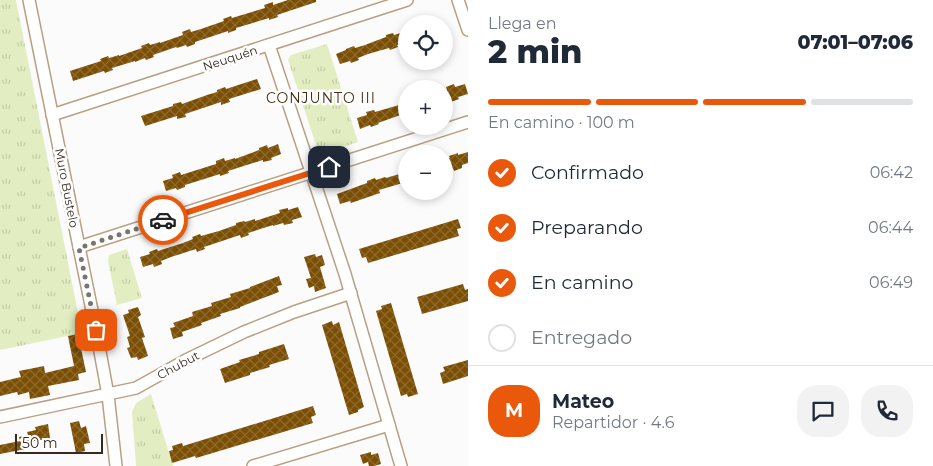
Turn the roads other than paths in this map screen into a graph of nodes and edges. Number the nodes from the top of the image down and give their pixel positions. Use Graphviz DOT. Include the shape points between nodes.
graph roads {
  1 [pos="29,0"];
  2 [pos="407,0"];
  3 [pos="458,0"];
  4 [pos="468,30"];
  5 [pos="269,45"];
  6 [pos="52,115"];
  7 [pos="468,122"];
  8 [pos="311,173"];
  9 [pos="79,248"];
  10 [pos="351,294"];
  11 [pos="108,395"];
  12 [pos="0,418"];
  13 [pos="389,425"];
  14 [pos="116,466"];
  15 [pos="253,466"];
  16 [pos="402,466"];
  1 -- 6 [label="street, Muro Bustelo"];
  2 -- 5 [label="street, Neuquén"];
  3 -- 4 [label="street"];
  5 -- 6 [label="street, Neuquén"];
  5 -- 8 [label="street"];
  6 -- 9 [label="street, Muro Bustelo"];
  7 -- 8 [label="street"];
  8 -- 9 [label="street"];
  8 -- 10 [label="street"];
  9 -- 11 [label="street, Muro Bustelo"];
  10 -- 11 [label="street, Chubut" via="244,332 136,388"];
  10 -- 13 [label="street"];
  11 -- 12 [label="street, Chubut"];
  11 -- 14 [label="street, Muro Bustelo"];
  13 -- 15 [label="street"];
  13 -- 16 [label="street"];
}
